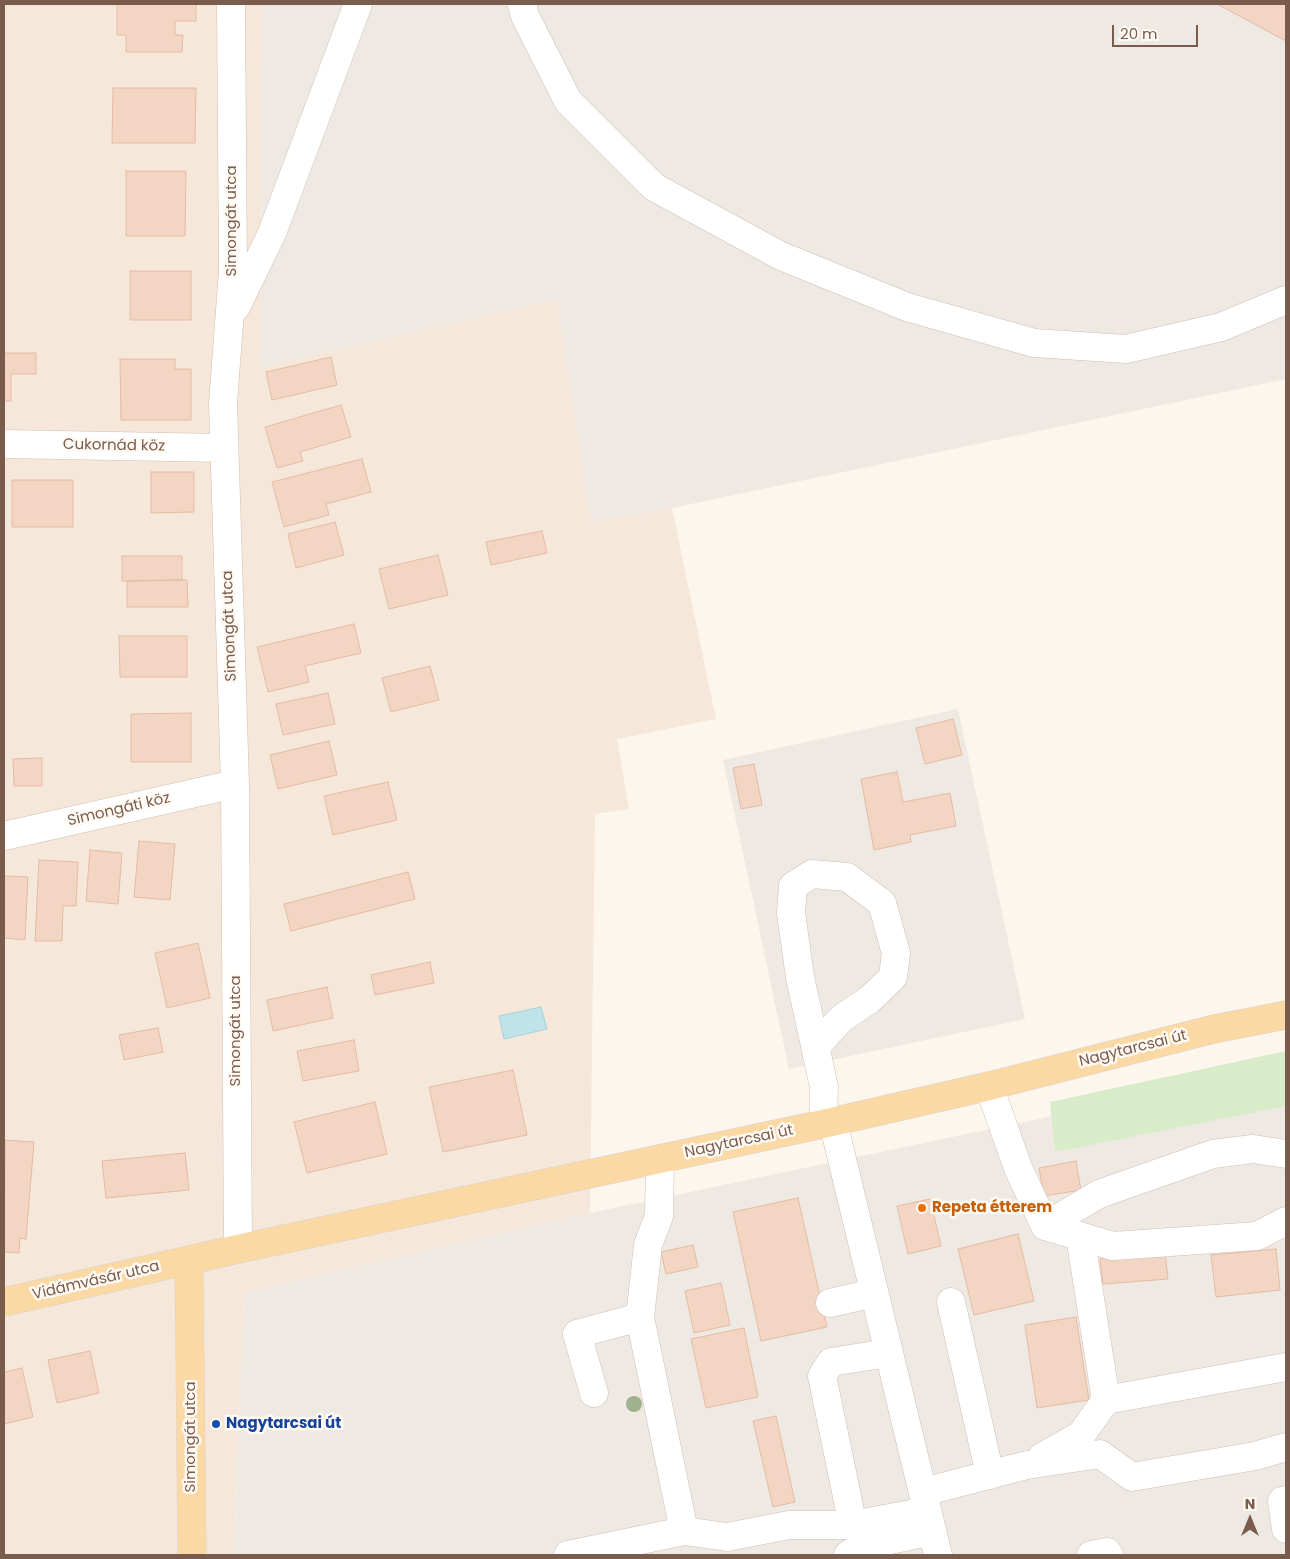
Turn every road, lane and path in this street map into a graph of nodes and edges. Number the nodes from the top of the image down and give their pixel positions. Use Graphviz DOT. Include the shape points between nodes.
graph roads {
  1 [pos="231,4"];
  2 [pos="358,4"];
  3 [pos="522,4"];
  4 [pos="1286,300"];
  5 [pos="231,317"];
  6 [pos="4,444"];
  7 [pos="224,448"];
  8 [pos="235,784"];
  9 [pos="4,836"];
  10 [pos="1286,1015"];
  11 [pos="816,1046"];
  12 [pos="989,1086"];
  13 [pos="828,1123"];
  14 [pos="1286,1154"];
  15 [pos="660,1159"];
  16 [pos="1286,1221"];
  17 [pos="1045,1226"];
  18 [pos="1080,1236"];
  19 [pos="238,1248"];
  20 [pos="189,1260"];
  21 [pos="874,1294"];
  22 [pos="4,1302"];
  23 [pos="951,1302"];
  24 [pos="830,1303"];
  25 [pos="640,1317"];
  26 [pos="888,1353"];
  27 [pos="1286,1367"];
  28 [pos="594,1393"];
  29 [pos="1106,1400"];
  30 [pos="1286,1447"];
  31 [pos="1027,1465"];
  32 [pos="990,1475"];
  33 [pos="1286,1500"];
  34 [pos="930,1522"];
  35 [pos="853,1524"];
  36 [pos="1286,1530"];
  37 [pos="684,1531"];
  38 [pos="192,1555"];
  39 [pos="568,1555"];
  40 [pos="848,1555"];
  41 [pos="1091,1555"];
  42 [pos="1109,1555"];
  1 -- 5 [label="street, Simongát utca"];
  2 -- 5 [label="street" via="272,233"];
  3 -- 4 [label="street" via="524,16 568,101 654,187 781,256 907,307 1034,343 1126,349 1221,327"];
  5 -- 7 [label="street, Simongát utca" via="223,403"];
  6 -- 7 [label="street, Cukornád köz"];
  7 -- 8 [label="street, Simongát utca"];
  8 -- 9 [label="street, Simongáti köz"];
  8 -- 19 [label="street, Simongát utca"];
  10 -- 12 [label="main road, Nagytarcsai út" via="1214,1028"];
  11 -- 11 [label="street" via="800,977 791,913 794,886 812,874 847,877 882,903 896,953 893,977 869,1000 842,1018"];
  11 -- 13 [label="street"];
  12 -- 13 [label="main road, Nagytarcsai út"];
  12 -- 17 [label="street" via="1018,1168"];
  13 -- 15 [label="main road, Nagytarcsai út"];
  13 -- 21 [label="street"];
  14 -- 17 [label="street" via="1253,1149 1213,1154 1099,1194"];
  15 -- 19 [label="main road, Nagytarcsai út"];
  15 -- 25 [label="street" via="659,1216 648,1245"];
  16 -- 18 [label="street" via="1257,1236 1113,1246"];
  17 -- 18 [label="street"];
  18 -- 29 [label="street"];
  19 -- 20 [label="main road, Nagytarcsai út"];
  20 -- 22 [label="main road, Vidámvásár utca"];
  20 -- 38 [label="main road, Simongát utca"];
  21 -- 24 [label="street"];
  21 -- 26 [label="street"];
  23 -- 32 [label="street"];
  25 -- 28 [label="street" via="577,1334"];
  25 -- 37 [label="street"];
  26 -- 34 [label="street"];
  26 -- 35 [label="street" via="831,1362 822,1376"];
  27 -- 29 [label="street"];
  29 -- 31 [label="street" via="1081,1435"];
  30 -- 31 [label="street" via="1254,1456 1132,1477 1100,1454"];
  31 -- 32 [label="street"];
  32 -- 34 [label="street"];
  33 -- 36 [label="street" via="1282,1501"];
  34 -- 35 [label="street"];
  34 -- 40 [label="street" via="862,1546"];
  35 -- 37 [label="street" via="789,1526 727,1537"];
  37 -- 39 [label="street"];
  41 -- 42 [label="street" via="1107,1552"];
}
